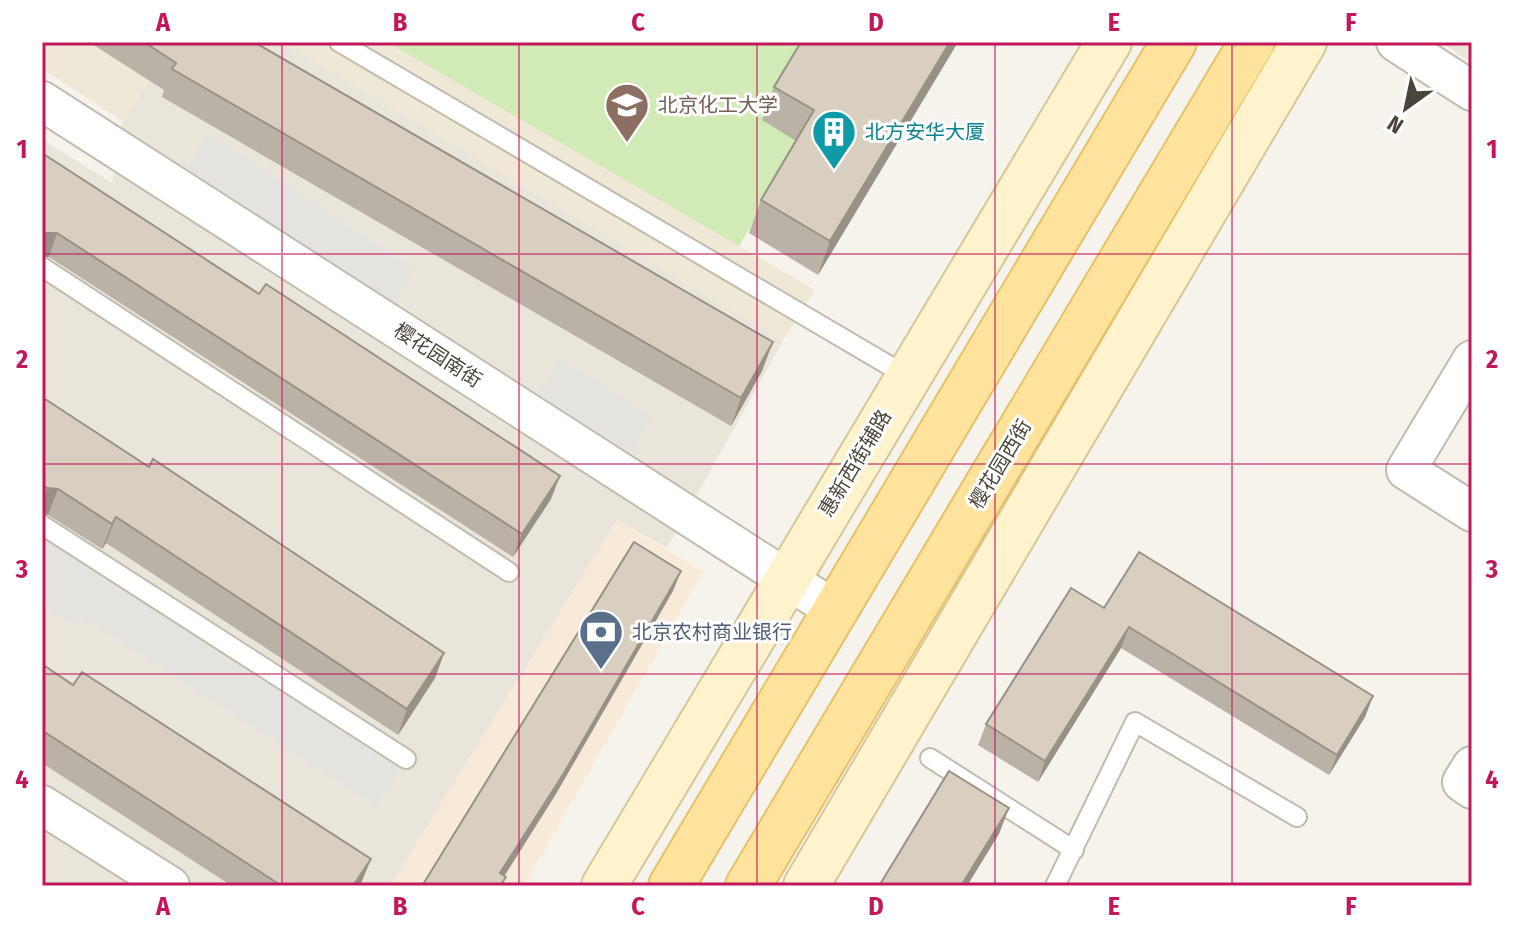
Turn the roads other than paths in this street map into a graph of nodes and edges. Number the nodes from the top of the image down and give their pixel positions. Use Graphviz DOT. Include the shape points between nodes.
graph roads {
  1 [pos="339,42"];
  2 [pos="1109,42"];
  3 [pos="1174,42"];
  4 [pos="1252,42"];
  5 [pos="1304,42"];
  6 [pos="1396,42"];
  7 [pos="1472,91"];
  8 [pos="46,111"];
  9 [pos="42,267"];
  10 [pos="1472,360"];
  11 [pos="907,376"];
  12 [pos="1472,512"];
  13 [pos="42,525"];
  14 [pos="509,572"];
  15 [pos="785,578"];
  16 [pos="835,610"];
  17 [pos="930,758"];
  18 [pos="406,759"];
  19 [pos="1472,766"];
  20 [pos="1472,789"];
  21 [pos="42,805"];
  22 [pos="1297,817"];
  23 [pos="1074,850"];
  24 [pos="170,886"];
  25 [pos="604,886"];
  26 [pos="671,886"];
  27 [pos="748,886"];
  28 [pos="806,886"];
  29 [pos="1055,886"];
  1 -- 11 [label="lane"];
  2 -- 11 [label="street, 惠新西街辅路"];
  3 -- 16 [label="main road"];
  4 -- 27 [label="main road, 樱花园西街"];
  5 -- 28 [label="street"];
  6 -- 7 [label="street"];
  8 -- 15 [label="street, 樱花园南街"];
  9 -- 14 [label="lane"];
  10 -- 12 [label="street" via="1406,470"];
  11 -- 15 [label="street, 惠新西街辅路"];
  13 -- 18 [label="lane"];
  15 -- 16 [label="street, 樱花园南街"];
  15 -- 25 [label="street, 惠新西街辅路"];
  16 -- 26 [label="main road"];
  17 -- 23 [label="lane"];
  19 -- 20 [label="street" via="1462,782"];
  21 -- 24 [label="street"];
  22 -- 23 [label="lane" via="1135,722"];
  23 -- 29 [label="lane"];
}
